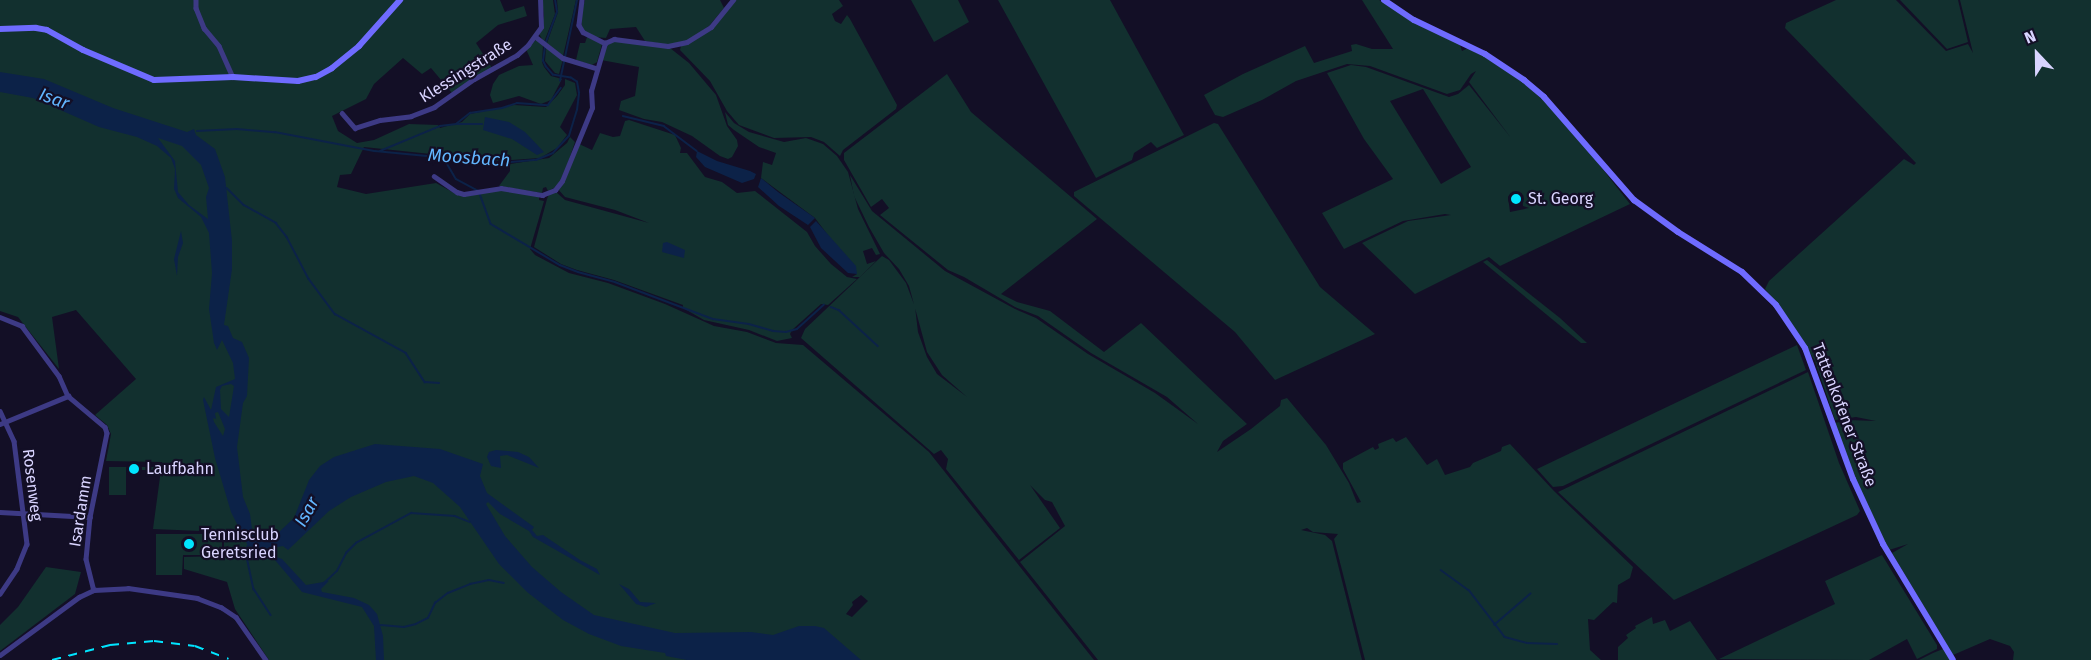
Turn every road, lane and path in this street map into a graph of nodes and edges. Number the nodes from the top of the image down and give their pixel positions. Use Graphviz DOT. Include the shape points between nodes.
graph roads {
  1 [pos="196,0"];
  2 [pos="400,0"];
  3 [pos="540,0"];
  4 [pos="582,0"];
  5 [pos="733,0"];
  6 [pos="1384,0"];
  7 [pos="0,29"];
  8 [pos="536,37"];
  9 [pos="605,43"];
  10 [pos="596,68"];
  11 [pos="233,77"];
  12 [pos="342,113"];
  13 [pos="434,176"];
  14 [pos="0,317"];
  15 [pos="68,396"];
  16 [pos="0,411"];
  17 [pos="3,423"];
  18 [pos="0,512"];
  19 [pos="24,514"];
  20 [pos="39,516"];
  21 [pos="90,517"];
  22 [pos="25,521"];
  23 [pos="94,590"];
  24 [pos="0,594"];
  25 [pos="0,655"];
  26 [pos="266,660"];
  27 [pos="1953,660"];
  1 -- 11 [label="street" via="204,28 219,46"];
  2 -- 11 [label="main road" via="359,46 316,77 298,81"];
  3 -- 8 [label="street" via="542,14"];
  4 -- 9 [label="street" via="579,25"];
  5 -- 9 [label="street" via="706,31 676,46 614,39"];
  6 -- 27 [label="main road, Tattenkofener Straße" via="1414,20 1485,54 1524,80 1544,97 1635,200 1742,272 1776,305 1805,348 1853,479 1883,544"];
  7 -- 11 [label="main road" via="46,30 154,80"];
  8 -- 10 [label="street" via="565,58"];
  8 -- 12 [label="street, Klessingstraße" via="517,55 429,110 356,129"];
  9 -- 10 [label="street"];
  10 -- 13 [label="street" via="592,108 555,190 543,195 501,188 480,193 457,192"];
  14 -- 15 [label="street, Isardamm" via="22,326 59,376"];
  15 -- 17 [label="street"];
  15 -- 21 [label="street, Isardamm" via="107,433"];
  16 -- 17 [label="street, Rosenweg"];
  17 -- 19 [label="street, Rosenweg" via="14,441"];
  18 -- 19 [label="street"];
  19 -- 20 [label="street"];
  19 -- 22 [label="street, Rosenweg"];
  20 -- 21 [label="street"];
  20 -- 22 [label="street"];
  21 -- 23 [label="street, Isardamm" via="86,559"];
  22 -- 24 [label="street, Rosenweg" via="27,544 23,558"];
  23 -- 25 [label="street" via="74,600"];
  23 -- 26 [label="street" via="128,588 209,602 236,617"];
}
